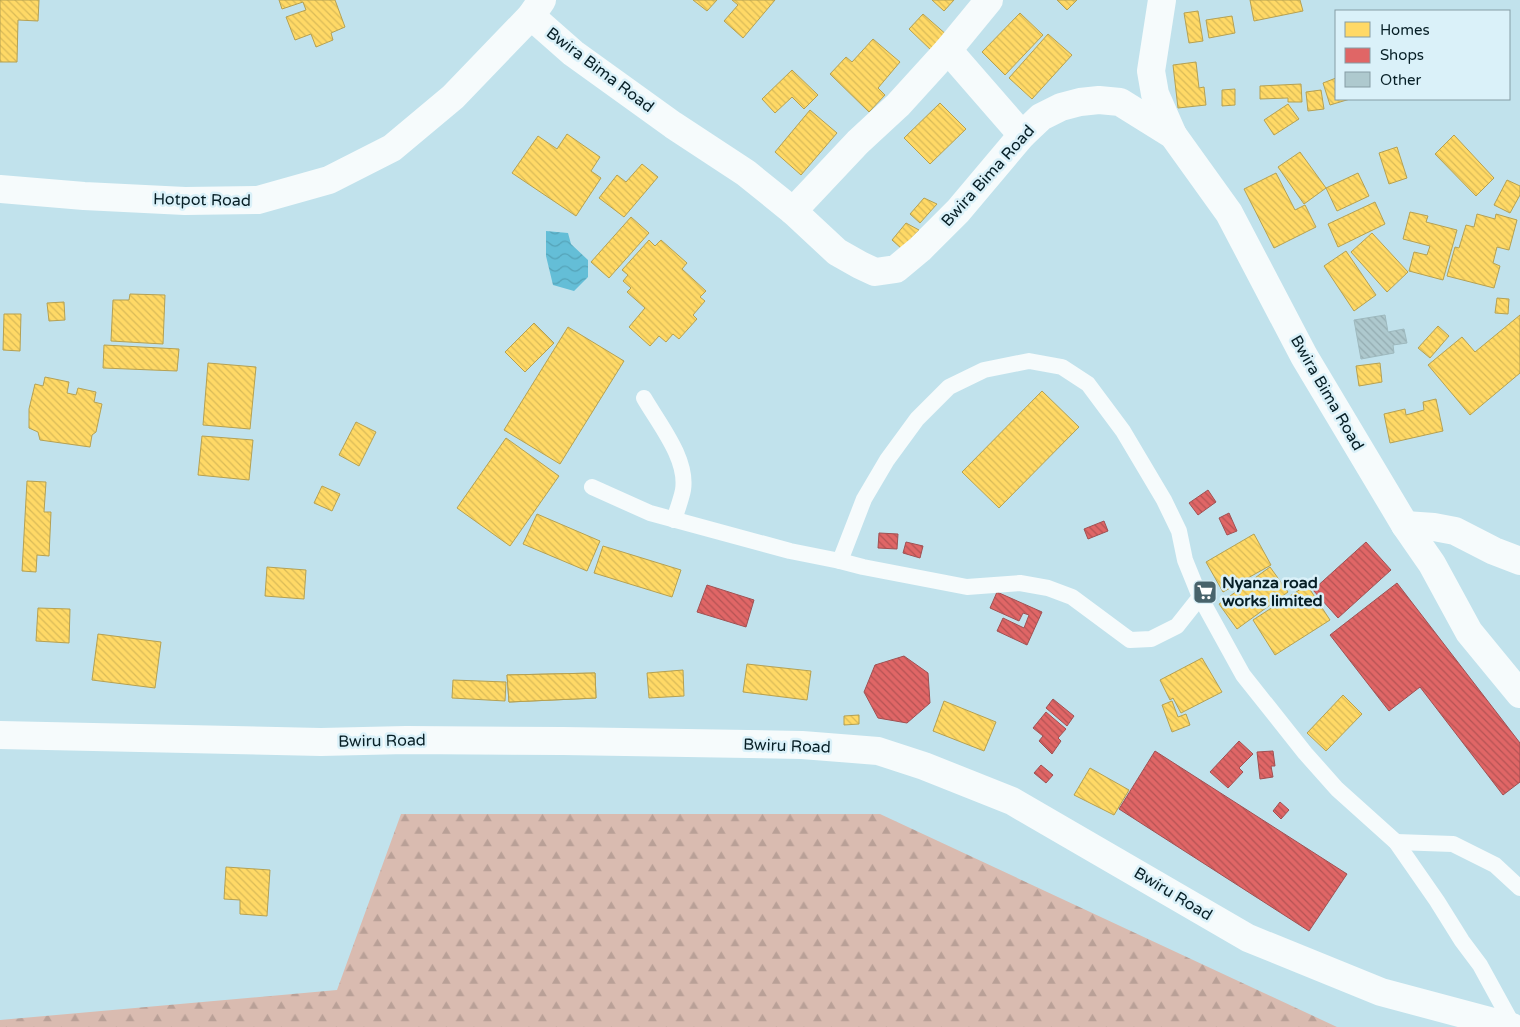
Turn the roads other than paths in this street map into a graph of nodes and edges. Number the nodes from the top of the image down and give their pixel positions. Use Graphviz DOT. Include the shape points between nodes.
graph roads {
  1 [pos="989,0"];
  2 [pos="1162,0"];
  3 [pos="537,8"];
  4 [pos="948,50"];
  5 [pos="1022,135"];
  6 [pos="1173,135"];
  7 [pos="0,189"];
  8 [pos="793,211"];
  9 [pos="644,398"];
  10 [pos="592,487"];
  11 [pos="674,520"];
  12 [pos="1405,525"];
  13 [pos="840,561"];
  14 [pos="1520,561"];
  15 [pos="1200,597"];
  16 [pos="1520,694"];
  17 [pos="0,735"];
  18 [pos="1396,842"];
  19 [pos="1520,888"];
  20 [pos="1513,1027"];
  1 -- 4 [label="street"];
  2 -- 6 [label="street" via="1152,71 1155,94"];
  3 -- 7 [label="street, Hotpot Road" via="453,97 392,148 329,180 258,200 185,201"];
  3 -- 8 [label="street, Bwira Bima Road" via="573,52 673,125 746,173"];
  4 -- 5 [label="street"];
  4 -- 8 [label="street"];
  5 -- 6 [label="street, Bwira Bima Road" via="1041,117 1061,107 1099,100 1120,102"];
  5 -- 8 [label="street, Bwira Bima Road" via="958,211 896,269 875,272 860,265 837,252"];
  6 -- 12 [label="street, Bwira Bima Road" via="1229,213 1304,356"];
  9 -- 11 [label="lane" via="674,448 682,468 683,489"];
  10 -- 11 [label="lane"];
  11 -- 13 [label="lane"];
  12 -- 14 [label="street" via="1455,531"];
  12 -- 16 [label="street, Bwira Bima Road" via="1432,564 1469,632"];
  13 -- 15 [label="lane" via="967,588 1020,583 1048,588 1072,597 1130,640 1151,639 1177,626"];
  13 -- 15 [label="lane" via="864,499 917,419 949,387 984,370 1029,361 1062,367 1088,384 1123,431 1179,531 1185,560"];
  15 -- 18 [label="lane" via="1243,675 1305,753 1337,789"];
  17 -- 20 [label="street, Bwiru Road" via="321,742 406,740 802,745 878,751 1012,801 1248,938 1381,992"];
  18 -- 19 [label="lane" via="1453,844 1495,865"];
  18 -- 20 [label="lane" via="1480,965"];
}
